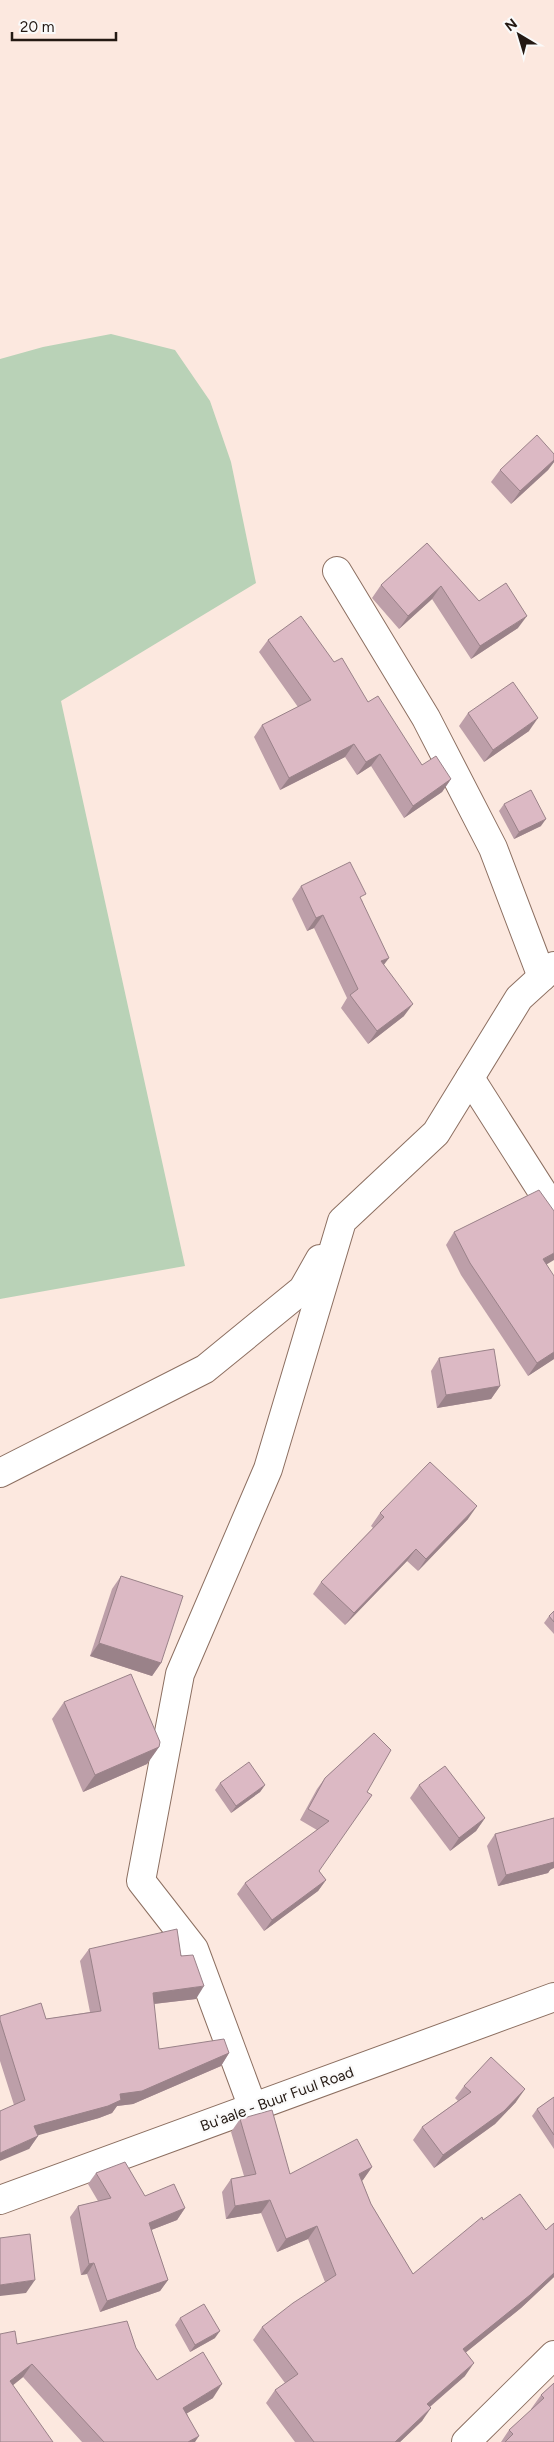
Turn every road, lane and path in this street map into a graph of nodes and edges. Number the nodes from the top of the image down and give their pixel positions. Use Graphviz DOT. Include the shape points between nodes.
graph roads {
  1 [pos="337,571"];
  2 [pos="548,972"];
  3 [pos="470,1078"];
  4 [pos="554,1210"];
  5 [pos="342,1221"];
  6 [pos="0,1473"];
  7 [pos="554,1997"];
  8 [pos="253,2108"];
  9 [pos="0,2200"];
  10 [pos="554,2355"];
  11 [pos="466,2442"];
  1 -- 2 [label="street" via="426,718 493,848"];
  2 -- 3 [label="street" via="519,998"];
  3 -- 4 [label="street"];
  3 -- 5 [label="street" via="436,1133"];
  5 -- 6 [label="street" via="303,1289 205,1369"];
  5 -- 8 [label="street" via="268,1468 180,1674 141,1881 194,1949"];
  7 -- 8 [label="street, Bu'aale - Buur Fuul Road"];
  8 -- 9 [label="street, Bu'aale - Buur Fuul Road"];
  10 -- 11 [label="street"];
}
